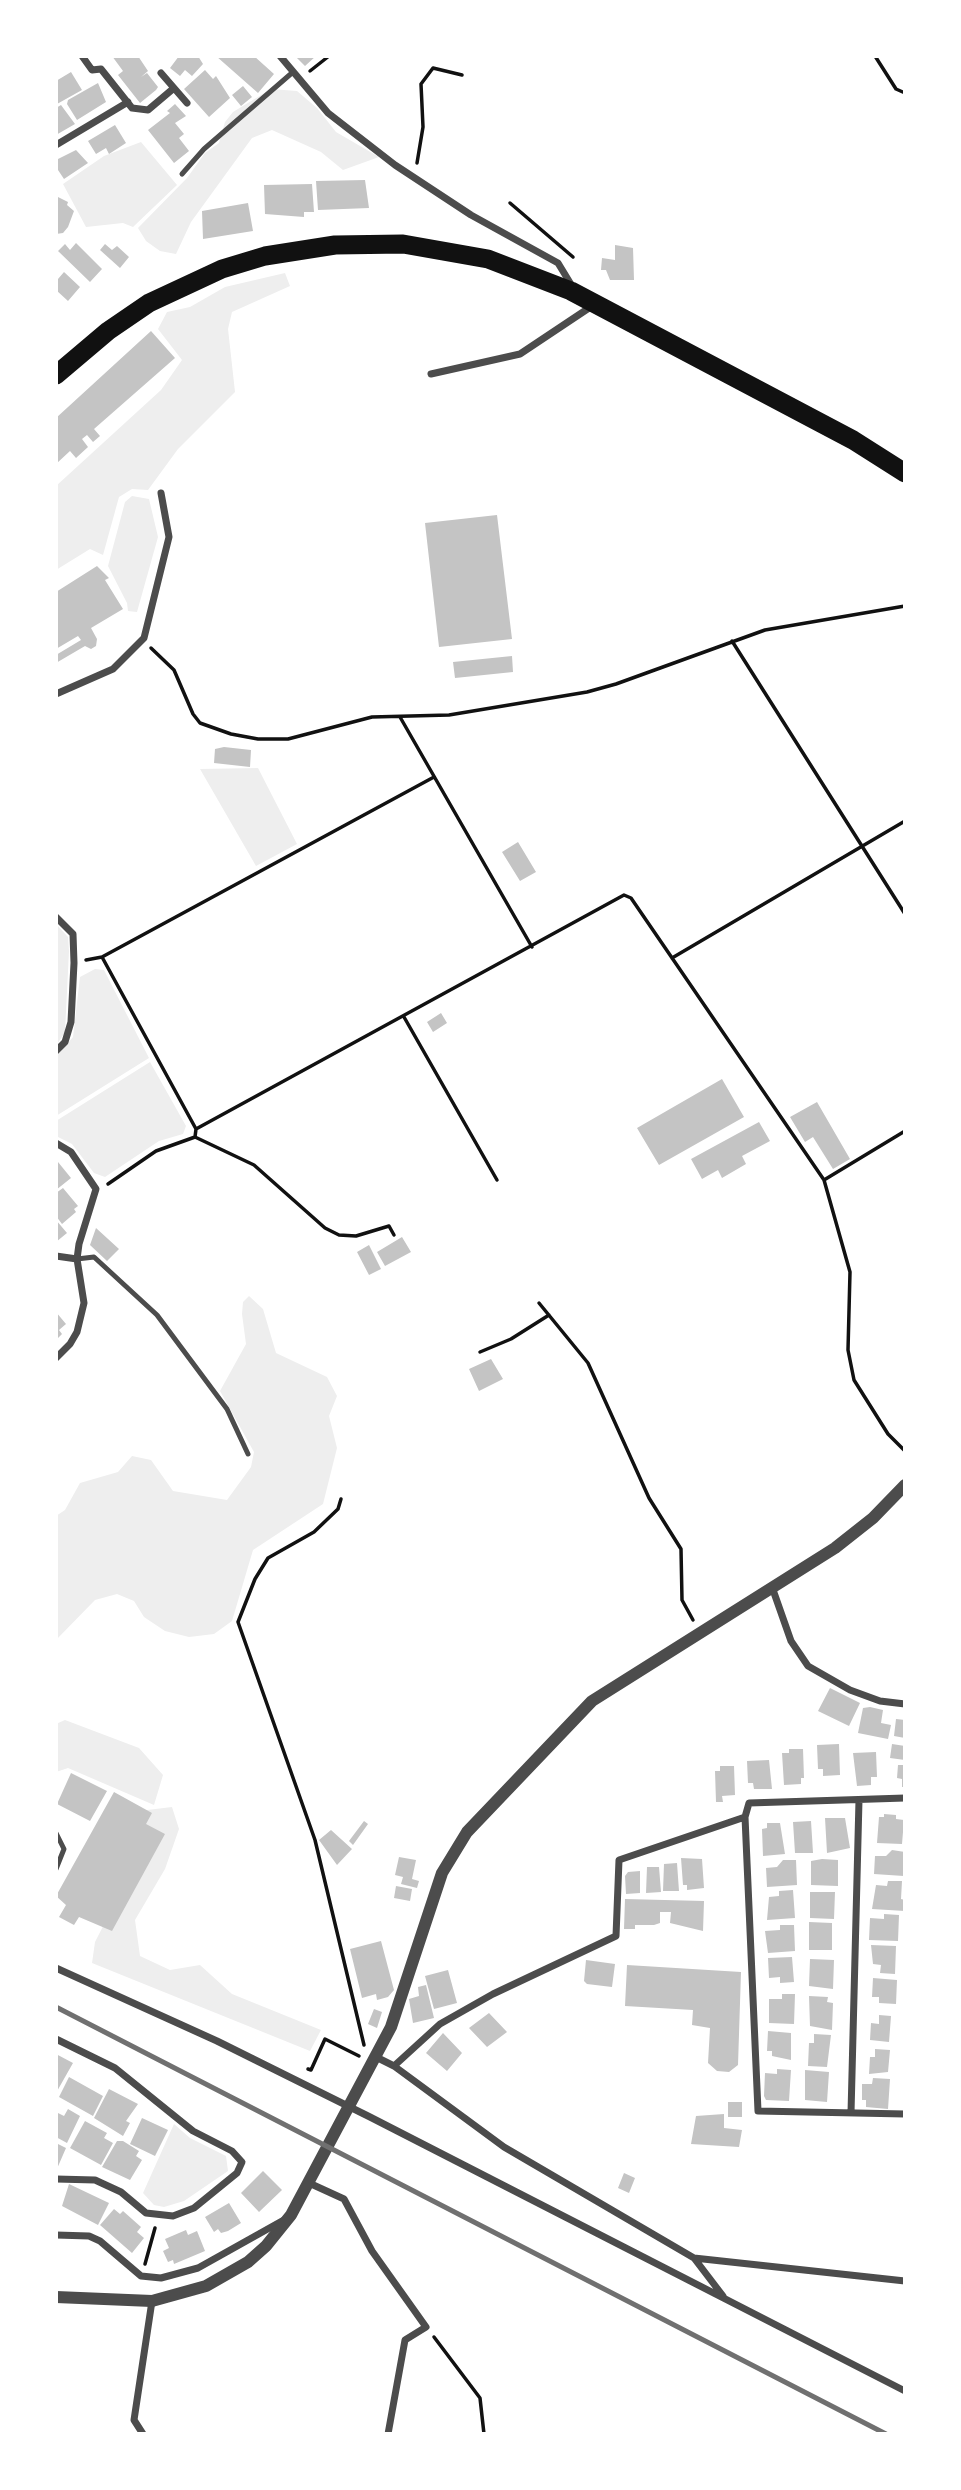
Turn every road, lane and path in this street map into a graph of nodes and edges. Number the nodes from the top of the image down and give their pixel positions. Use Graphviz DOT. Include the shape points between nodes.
graph roads {
  1 [pos="82,56"];
  2 [pos="280,56"];
  3 [pos="329,56"];
  4 [pos="875,56"];
  5 [pos="293,72"];
  6 [pos="161,73"];
  7 [pos="462,75"];
  8 [pos="300,79"];
  9 [pos="174,88"];
  10 [pos="905,93"];
  11 [pos="128,102"];
  12 [pos="187,103"];
  13 [pos="56,145"];
  14 [pos="182,174"];
  15 [pos="413,175"];
  16 [pos="509,203"];
  17 [pos="573,257"];
  18 [pos="588,300"];
  19 [pos="431,374"];
  20 [pos="56,375"];
  21 [pos="905,473"];
  22 [pos="161,493"];
  23 [pos="905,606"];
  24 [pos="144,638"];
  25 [pos="732,640"];
  26 [pos="56,694"];
  27 [pos="400,717"];
  28 [pos="434,777"];
  29 [pos="905,821"];
  30 [pos="862,846"];
  31 [pos="905,914"];
  32 [pos="56,917"];
  33 [pos="532,947"];
  34 [pos="102,957"];
  35 [pos="672,958"];
  36 [pos="74,963"];
  37 [pos="404,1017"];
  38 [pos="56,1051"];
  39 [pos="196,1129"];
  40 [pos="905,1131"];
  41 [pos="195,1137"];
  42 [pos="56,1143"];
  43 [pos="497,1180"];
  44 [pos="824,1180"];
  45 [pos="96,1189"];
  46 [pos="394,1235"];
  47 [pos="56,1256"];
  48 [pos="77,1259"];
  49 [pos="539,1303"];
  50 [pos="550,1315"];
  51 [pos="480,1352"];
  52 [pos="56,1358"];
  53 [pos="905,1451"];
  54 [pos="248,1454"];
  55 [pos="905,1485"];
  56 [pos="341,1499"];
  57 [pos="772,1587"];
  58 [pos="700,1631"];
  59 [pos="905,1704"];
  60 [pos="905,1798"];
  61 [pos="859,1800"];
  62 [pos="745,1817"];
  63 [pos="56,1833"];
  64 [pos="56,1869"];
  65 [pos="56,1968"];
  66 [pos="56,2039"];
  67 [pos="374,2060"];
  68 [pos="299,2065"];
  69 [pos="394,2066"];
  70 [pos="851,2113"];
  71 [pos="905,2114"];
  72 [pos="56,2179"];
  73 [pos="311,2180"];
  74 [pos="291,2216"];
  75 [pos="158,2217"];
  76 [pos="56,2235"];
  77 [pos="694,2258"];
  78 [pos="141,2276"];
  79 [pos="905,2281"];
  80 [pos="56,2297"];
  81 [pos="726,2300"];
  82 [pos="152,2301"];
  83 [pos="426,2327"];
  84 [pos="905,2390"];
  85 [pos="142,2434"];
  86 [pos="388,2434"];
  87 [pos="484,2434"];
  1 -- 11 [label="street" via="92,71 101,69"];
  2 -- 5 [label="street"];
  3 -- 8 [label="path"];
  4 -- 10 [label="path" via="896,89"];
  5 -- 8 [label="street"];
  5 -- 14 [label="lane" via="204,149"];
  6 -- 9 [label="street"];
  7 -- 15 [label="path" via="433,68 421,84 423,127"];
  8 -- 15 [label="street" via="328,113"];
  9 -- 11 [label="street" via="148,110 132,108"];
  9 -- 12 [label="street"];
  11 -- 13 [label="street"];
  15 -- 18 [label="street" via="471,215 558,263"];
  16 -- 17 [label="path"];
  18 -- 19 [label="street" via="520,354"];
  18 -- 20 [label="highway" via="488,259 403,244 335,245 265,256 195,280 108,331"];
  18 -- 21 [label="highway" via="853,440"];
  22 -- 24 [label="street" via="169,537"];
  23 -- 25 [label="path" via="805,621"];
  24 -- 26 [label="street" via="113,669"];
  24 -- 27 [label="path" via="174,670 193,714 212,729 258,739 288,739 345,722"];
  25 -- 27 [label="path" via="587,692 498,709"];
  25 -- 30 [label="path"];
  27 -- 28 [label="path"];
  28 -- 33 [label="path"];
  28 -- 34 [label="path"];
  29 -- 30 [label="path"];
  30 -- 31 [label="path"];
  30 -- 35 [label="path"];
  32 -- 36 [label="street" via="73,934"];
  33 -- 35 [label="path" via="624,895 631,898"];
  33 -- 37 [label="path"];
  34 -- 36 [label="path"];
  34 -- 39 [label="path"];
  35 -- 44 [label="path"];
  36 -- 38 [label="street" via="71,1022 65,1042"];
  37 -- 39 [label="path"];
  37 -- 43 [label="path"];
  39 -- 41 [label="path"];
  40 -- 44 [label="path"];
  41 -- 45 [label="path" via="156,1151"];
  41 -- 46 [label="path" via="254,1165 332,1231 356,1236 389,1226"];
  42 -- 45 [label="street" via="71,1152"];
  44 -- 53 [label="path" via="850,1272 848,1350 854,1380 888,1434"];
  45 -- 48 [label="street"];
  47 -- 48 [label="street"];
  48 -- 52 [label="street" via="84,1303 77,1332"];
  48 -- 54 [label="lane" via="94,1257 157,1315 227,1409"];
  49 -- 50 [label="path"];
  50 -- 51 [label="path"];
  50 -- 58 [label="path" via="588,1363 649,1498 681,1549 682,1600"];
  55 -- 57 [label="street" via="835,1548"];
  56 -- 67 [label="path" via="338,1509 314,1532 268,1558 238,1622 315,1840 363,2042"];
  57 -- 58 [label="street"];
  57 -- 59 [label="street" via="790,1641 808,1666 850,1690"];
  58 -- 67 [label="street" via="581,1710 457,1844 442,1873 391,2027"];
  60 -- 61 [label="street"];
  61 -- 62 [label="street" via="748,1803"];
  61 -- 70 [label="street"];
  62 -- 69 [label="street" via="619,1860 616,1936 440,2024"];
  62 -- 70 [label="street" via="758,2110"];
  63 -- 64 [label="lane" via="64,1849"];
  65 -- 81 [label="street" via="370,2116"];
  66 -- 75 [label="street" via="115,2068 242,2162 237,2173 194,2208"];
  67 -- 68 [label="path" via="325,2039 311,2070"];
  67 -- 69 [label="street"];
  67 -- 73 [label="street"];
  69 -- 77 [label="street" via="504,2147"];
  70 -- 71 [label="street"];
  72 -- 75 [label="street" via="95,2180"];
  73 -- 74 [label="street"];
  73 -- 83 [label="street" via="344,2199 372,2252"];
  74 -- 78 [label="street" via="198,2269 170,2277"];
  74 -- 82 [label="street" via="266,2246 229,2274 206,2286"];
  75 -- 78 [label="path"];
  76 -- 78 [label="street" via="100,2241"];
  77 -- 79 [label="street"];
  77 -- 81 [label="street"];
  80 -- 82 [label="street"];
  81 -- 84 [label="street"];
  82 -- 85 [label="street" via="134,2420"];
  83 -- 86 [label="street" via="405,2340"];
  83 -- 87 [label="path" via="480,2398"];
}
